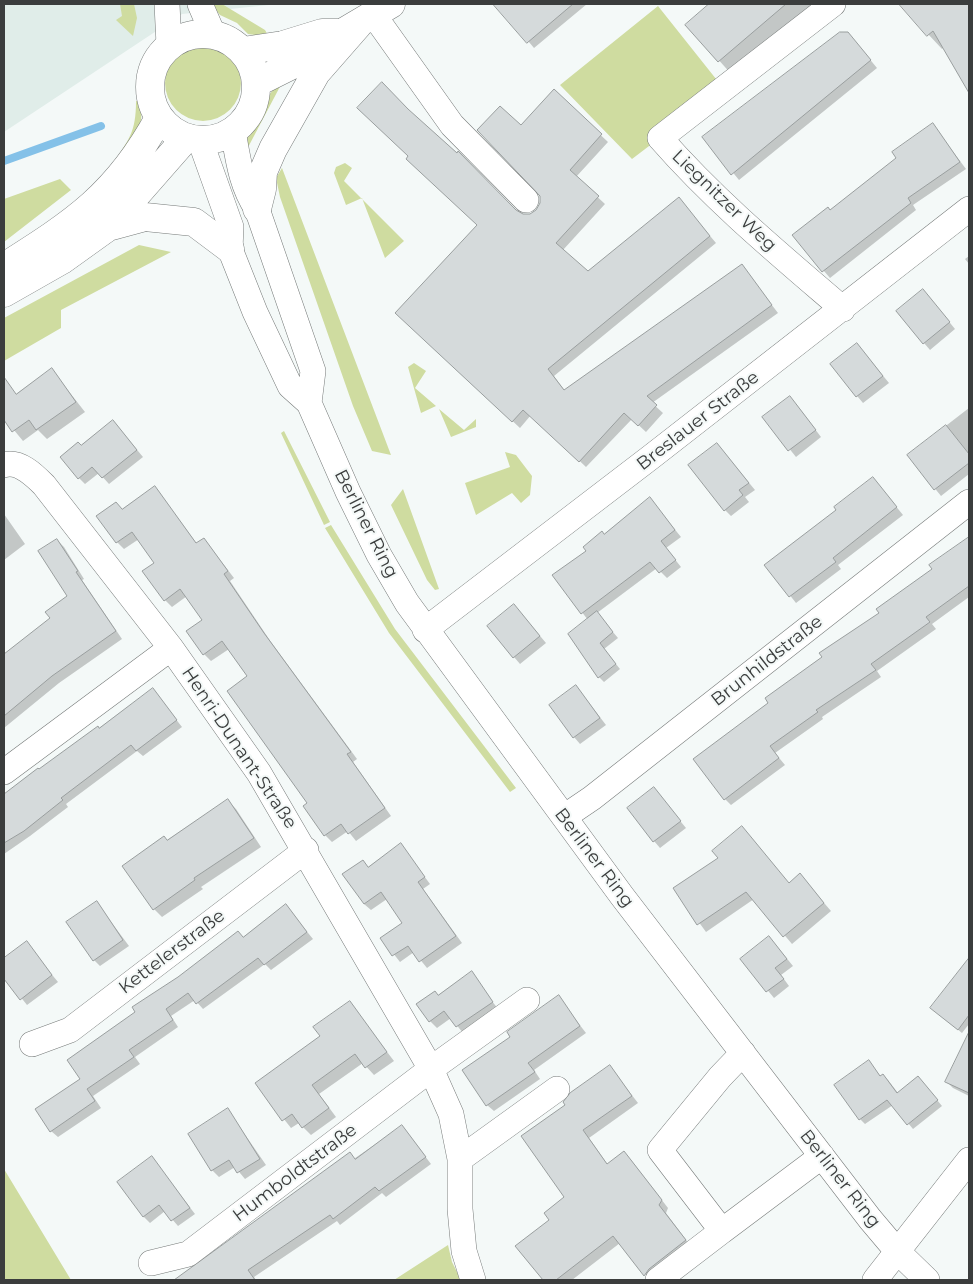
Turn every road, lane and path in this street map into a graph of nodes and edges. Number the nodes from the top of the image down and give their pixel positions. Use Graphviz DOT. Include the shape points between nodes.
graph roads {
  1 [pos="167,4"];
  2 [pos="200,4"];
  3 [pos="833,4"];
  4 [pos="366,19"];
  5 [pos="213,34"];
  6 [pos="169,45"];
  7 [pos="243,51"];
  8 [pos="256,83"];
  9 [pos="159,118"];
  10 [pos="233,131"];
  11 [pos="193,139"];
  12 [pos="526,200"];
  13 [pos="969,208"];
  14 [pos="257,209"];
  15 [pos="108,227"];
  16 [pos="230,249"];
  17 [pos="4,267"];
  18 [pos="4,293"];
  19 [pos="843,309"];
  20 [pos="309,403"];
  21 [pos="4,465"];
  22 [pos="969,502"];
  23 [pos="425,630"];
  24 [pos="171,648"];
  25 [pos="4,772"];
  26 [pos="564,817"];
  27 [pos="306,850"];
  28 [pos="527,1000"];
  29 [pos="32,1044"];
  30 [pos="743,1053"];
  31 [pos="431,1069"];
  32 [pos="557,1089"];
  33 [pos="822,1156"];
  34 [pos="460,1159"];
  35 [pos="969,1160"];
  36 [pos="722,1231"];
  37 [pos="897,1251"];
  38 [pos="151,1263"];
  39 [pos="473,1280"];
  40 [pos="658,1280"];
  41 [pos="875,1280"];
  42 [pos="927,1280"];
  1 -- 6 [label="street"];
  2 -- 5 [label="street"];
  3 -- 19 [label="street, Liegnitzer Weg" via="660,138 730,212"];
  4 -- 7 [label="main road" via="283,46"];
  4 -- 8 [label="main road" via="328,47"];
  4 -- 12 [label="street" via="452,125"];
  4 -- 14 [label="main road" via="316,72 273,149 264,172"];
  5 -- 6 [label="main road" via="190,35"];
  5 -- 7 [label="main road" via="230,40"];
  6 -- 9 [label="main road" via="156,60 150,79 151,100"];
  7 -- 8 [label="main road" via="252,66"];
  8 -- 10 [label="main road" via="254,101 246,118"];
  9 -- 11 [label="main road" via="171,130"];
  9 -- 17 [label="main road" via="142,149 99,201 61,231"];
  10 -- 11 [label="main road" via="217,138"];
  10 -- 14 [label="street" via="238,166 248,195"];
  11 -- 15 [label="main road"];
  11 -- 16 [label="street, Berliner Ring" via="213,173 231,226"];
  13 -- 19 [label="street, Breslauer Straße"];
  14 -- 20 [label="street" via="313,371"];
  15 -- 16 [label="main road" via="145,217 194,222"];
  15 -- 18 [label="main road" via="62,260"];
  16 -- 20 [label="street, Berliner Ring" via="290,386"];
  19 -- 23 [label="street, Breslauer Straße"];
  20 -- 23 [label="street, Berliner Ring" via="379,555"];
  21 -- 24 [label="street, Henri-Dunant-Straße" via="22,467 44,485"];
  22 -- 26 [label="street, Brunhildstraße"];
  23 -- 26 [label="street, Berliner Ring"];
  24 -- 25 [label="street"];
  24 -- 27 [label="street, Henri-Dunant-Straße" via="259,773"];
  26 -- 30 [label="street, Berliner Ring"];
  27 -- 29 [label="street, Kettelerstraße" via="70,1030"];
  27 -- 31 [label="street, Henri-Dunant-Straße"];
  28 -- 31 [label="street"];
  30 -- 33 [label="street, Berliner Ring"];
  30 -- 36 [label="street" via="660,1150"];
  31 -- 34 [label="street, Henri-Dunant-Straße" via="451,1114"];
  31 -- 38 [label="street, Humboldtstraße" via="188,1254"];
  32 -- 34 [label="street"];
  33 -- 36 [label="street"];
  33 -- 37 [label="street, Berliner Ring"];
  34 -- 39 [label="street, Henri-Dunant-Straße" via="464,1251"];
  35 -- 37 [label="street"];
  36 -- 40 [label="street"];
  37 -- 41 [label="street"];
  37 -- 42 [label="street, Berliner Ring"];
}
